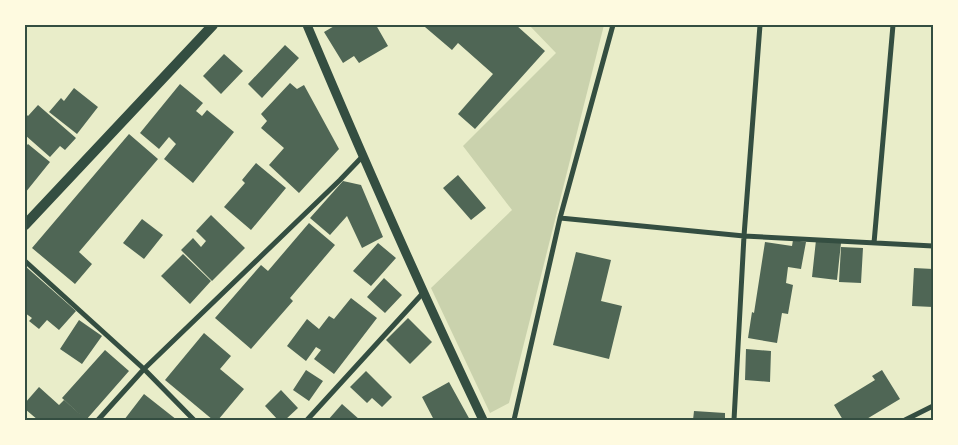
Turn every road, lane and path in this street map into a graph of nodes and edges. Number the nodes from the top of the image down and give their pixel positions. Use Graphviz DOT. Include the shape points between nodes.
graph roads {
  1 [pos="213,25"];
  2 [pos="307,25"];
  3 [pos="613,25"];
  4 [pos="760,25"];
  5 [pos="893,25"];
  6 [pos="362,157"];
  7 [pos="560,218"];
  8 [pos="25,225"];
  9 [pos="744,236"];
  10 [pos="874,243"];
  11 [pos="933,246"];
  12 [pos="25,261"];
  13 [pos="423,293"];
  14 [pos="144,370"];
  15 [pos="933,406"];
  16 [pos="919,413"];
  17 [pos="98,420"];
  18 [pos="194,420"];
  19 [pos="307,420"];
  20 [pos="483,420"];
  21 [pos="514,420"];
  22 [pos="734,420"];
  23 [pos="905,420"];
  24 [pos="921,420"];
  1 -- 8 [label="main road"];
  2 -- 6 [label="street"];
  3 -- 7 [label="street"];
  4 -- 9 [label="street"];
  5 -- 10 [label="street"];
  6 -- 13 [label="street"];
  6 -- 14 [label="street"];
  7 -- 9 [label="street"];
  7 -- 21 [label="street"];
  9 -- 10 [label="street"];
  9 -- 22 [label="street"];
  10 -- 11 [label="street"];
  12 -- 14 [label="street"];
  13 -- 19 [label="street"];
  13 -- 20 [label="street"];
  14 -- 17 [label="street"];
  14 -- 18 [label="street"];
  15 -- 16 [label="street"];
  16 -- 23 [label="street"];
  16 -- 24 [label="street"];
}
